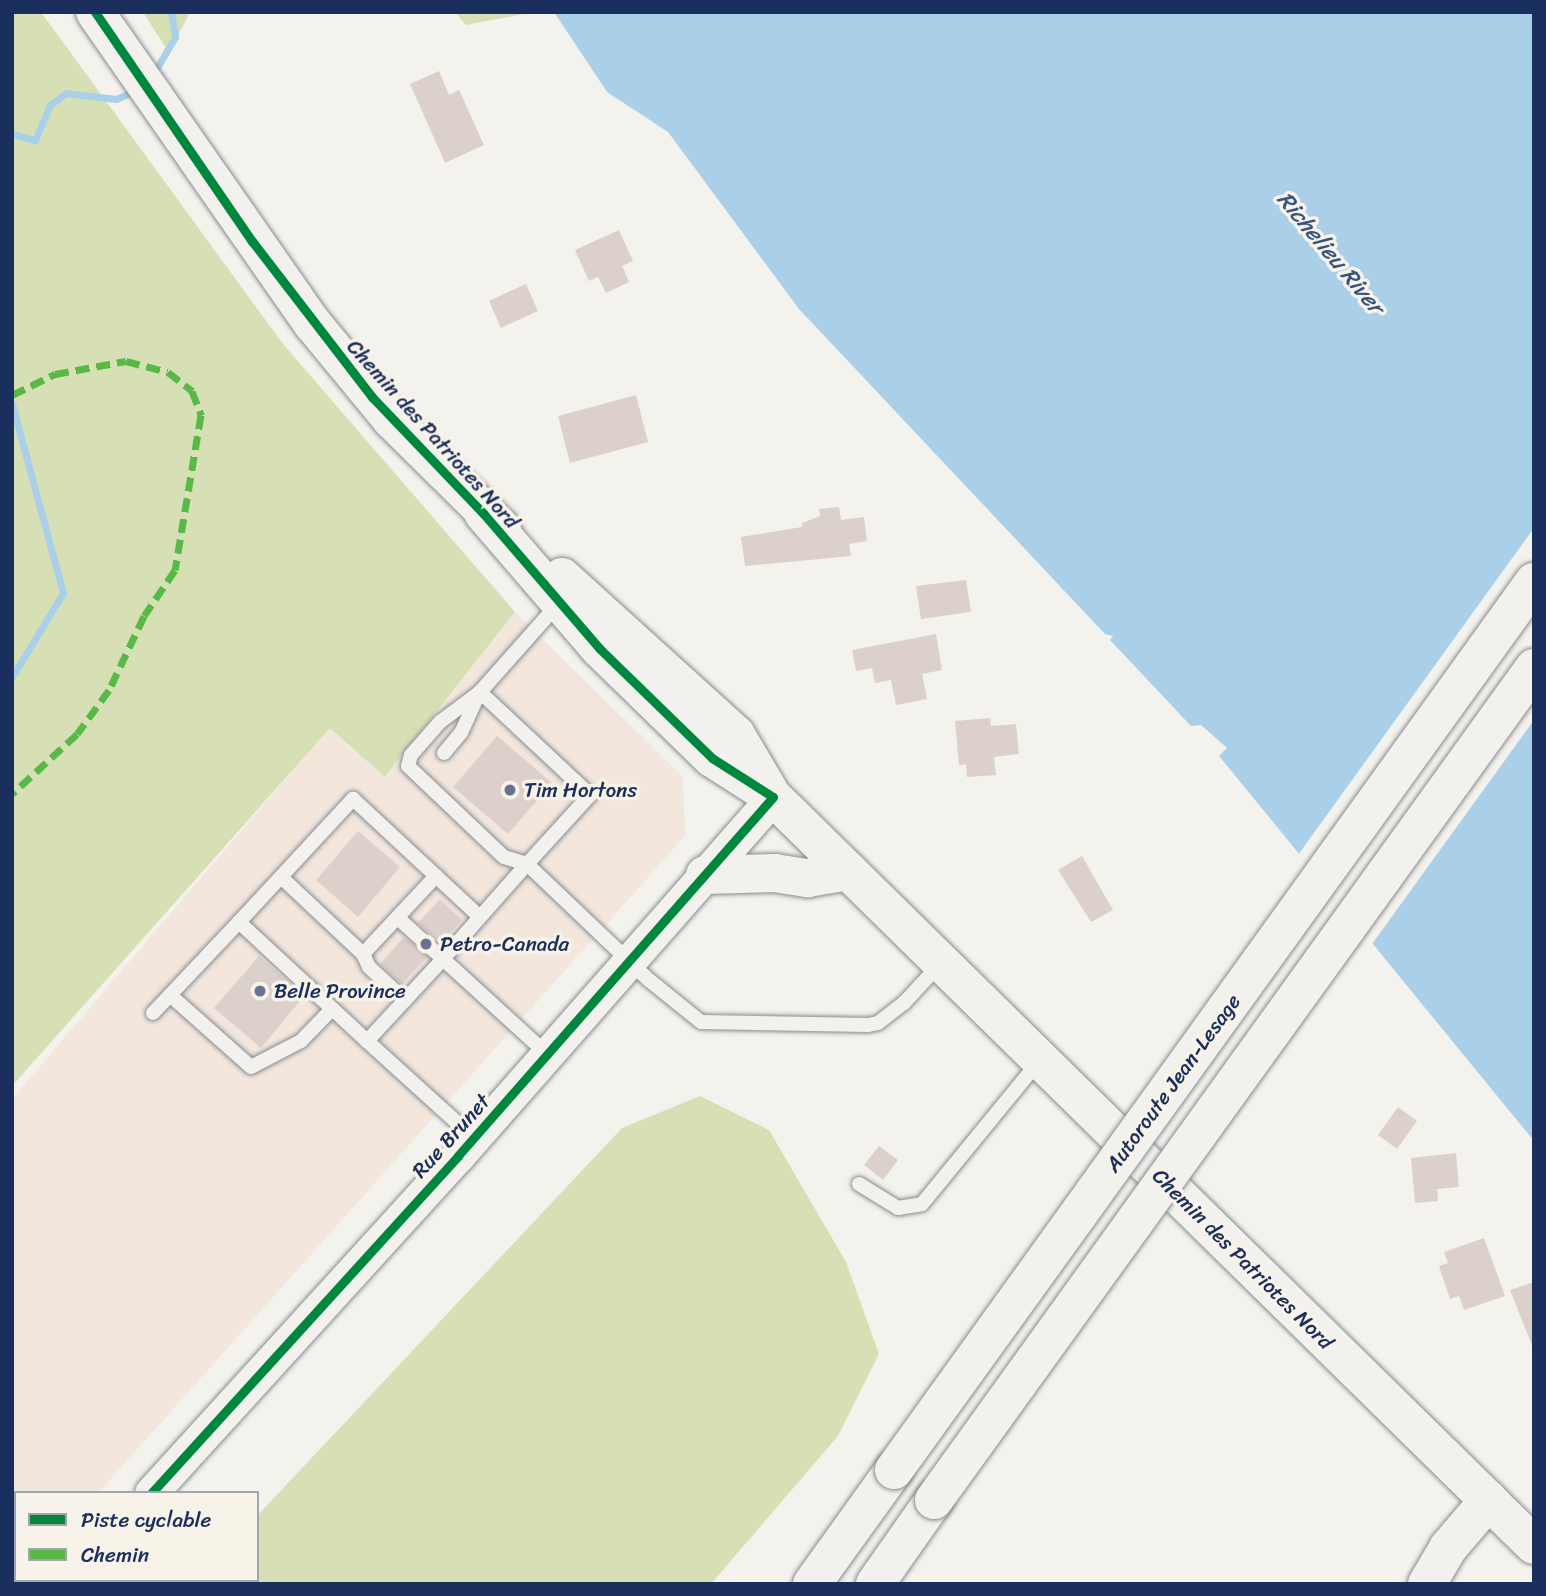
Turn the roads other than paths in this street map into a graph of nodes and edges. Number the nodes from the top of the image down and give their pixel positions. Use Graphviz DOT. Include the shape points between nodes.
graph roads {
  1 [pos="95,12"];
  2 [pos="1534,582"];
  3 [pos="567,594"];
  4 [pos="1534,668"];
  5 [pos="480,692"];
  6 [pos="444,753"];
  7 [pos="773,797"];
  8 [pos="527,864"];
  9 [pos="848,871"];
  10 [pos="705,875"];
  11 [pos="436,876"];
  12 [pos="281,877"];
  13 [pos="479,916"];
  14 [pos="398,918"];
  15 [pos="239,922"];
  16 [pos="363,954"];
  17 [pos="443,959"];
  18 [pos="629,961"];
  19 [pos="941,963"];
  20 [pos="170,995"];
  21 [pos="405,1000"];
  22 [pos="332,1009"];
  23 [pos="153,1013"];
  24 [pos="367,1041"];
  25 [pos="547,1054"];
  26 [pos="1041,1059"];
  27 [pos="474,1138"];
  28 [pos="859,1184"];
  29 [pos="153,1491"];
  30 [pos="1489,1500"];
  31 [pos="1534,1545"];
  32 [pos="813,1584"];
  33 [pos="875,1584"];
  34 [pos="1427,1584"];
  1 -- 3 [label="main road, Chemin des Patriotes Nord" via="333,349 391,419"];
  2 -- 32 [label="main road, Autoroute Jean-Lesage, bridge"];
  3 -- 5 [label="lane"];
  3 -- 7 [label="main road, Chemin des Patriotes Nord" via="736,735"];
  4 -- 33 [label="main road, bridge"];
  5 -- 6 [label="lane" via="461,733"];
  5 -- 8 [label="lane" via="590,795"];
  5 -- 8 [label="lane" via="440,722 411,755 408,766 504,857"];
  7 -- 9 [label="main road, Chemin des Patriotes Nord"];
  7 -- 10 [label="street, Rue Brunet"];
  8 -- 13 [label="lane"];
  8 -- 18 [label="lane"];
  9 -- 10 [label="main road" via="808,878 775,873"];
  9 -- 19 [label="main road, Chemin des Patriotes Nord"];
  10 -- 18 [label="street, Rue Brunet"];
  11 -- 12 [label="lane" via="353,800"];
  11 -- 13 [label="lane"];
  11 -- 14 [label="lane"];
  12 -- 15 [label="lane"];
  12 -- 16 [label="lane"];
  13 -- 17 [label="lane"];
  14 -- 16 [label="lane"];
  14 -- 17 [label="lane"];
  15 -- 20 [label="lane"];
  15 -- 22 [label="lane"];
  16 -- 21 [label="lane" via="369,967"];
  17 -- 21 [label="lane"];
  17 -- 25 [label="lane"];
  18 -- 19 [label="lane" via="701,1021 868,1025 878,1023 904,1003"];
  18 -- 25 [label="street, Rue Brunet"];
  19 -- 26 [label="main road, Chemin des Patriotes Nord"];
  20 -- 22 [label="lane" via="251,1068 301,1041"];
  20 -- 23 [label="lane"];
  21 -- 24 [label="lane"];
  22 -- 24 [label="lane"];
  24 -- 27 [label="lane"];
  25 -- 27 [label="street, Rue Brunet"];
  26 -- 28 [label="lane" via="922,1204 898,1208"];
  26 -- 30 [label="main road, Chemin des Patriotes Nord"];
  27 -- 29 [label="street, Rue Brunet"];
  30 -- 31 [label="main road, Chemin des Patriotes Nord"];
  30 -- 34 [label="main road" via="1448,1548"];
}
